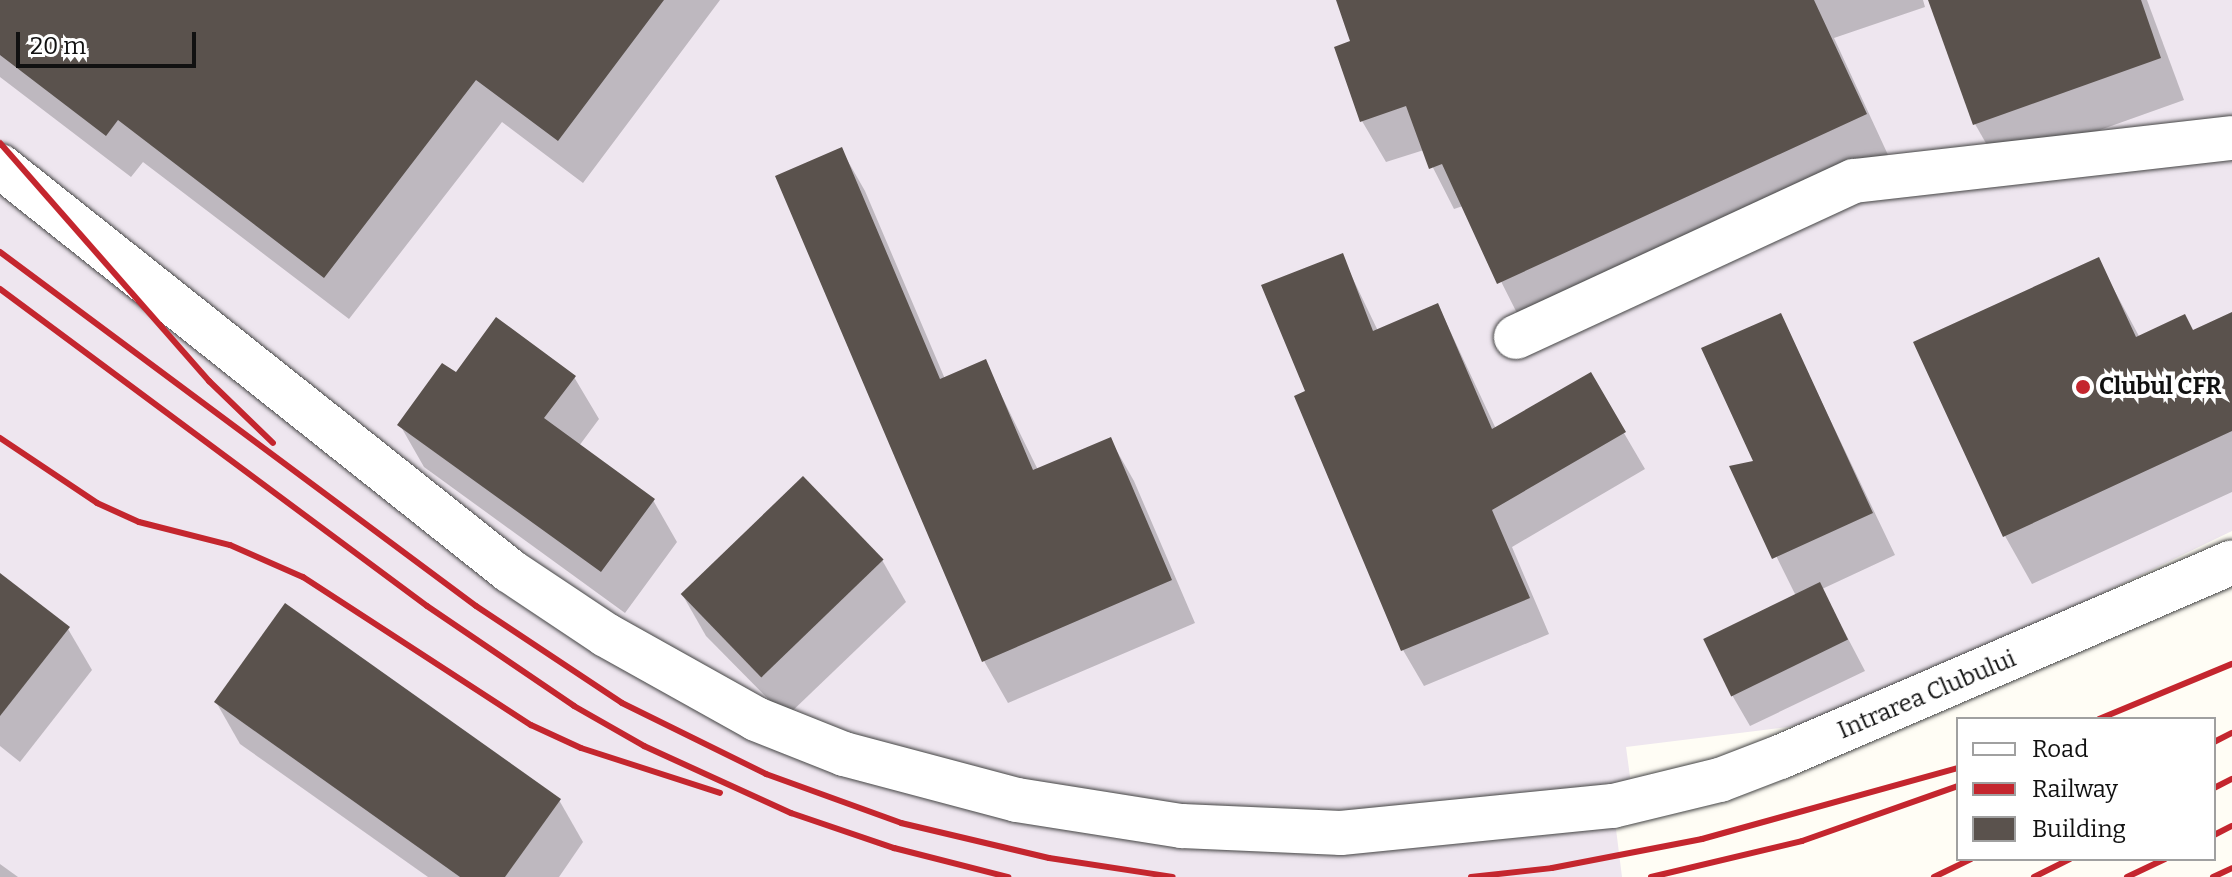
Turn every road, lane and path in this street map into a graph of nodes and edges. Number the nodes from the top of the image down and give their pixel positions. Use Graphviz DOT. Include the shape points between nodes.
graph roads {
  1 [pos="2232,138"];
  2 [pos="0,166"];
  3 [pos="1516,337"];
  4 [pos="2232,562"];
  1 -- 3 [label="street" via="1854,181"];
  2 -- 4 [label="street, Intrarea Clubului" via="510,571 679,679 770,725 844,754 1017,800 1182,826 1341,833 1613,806 1720,780 1780,757"];
}
